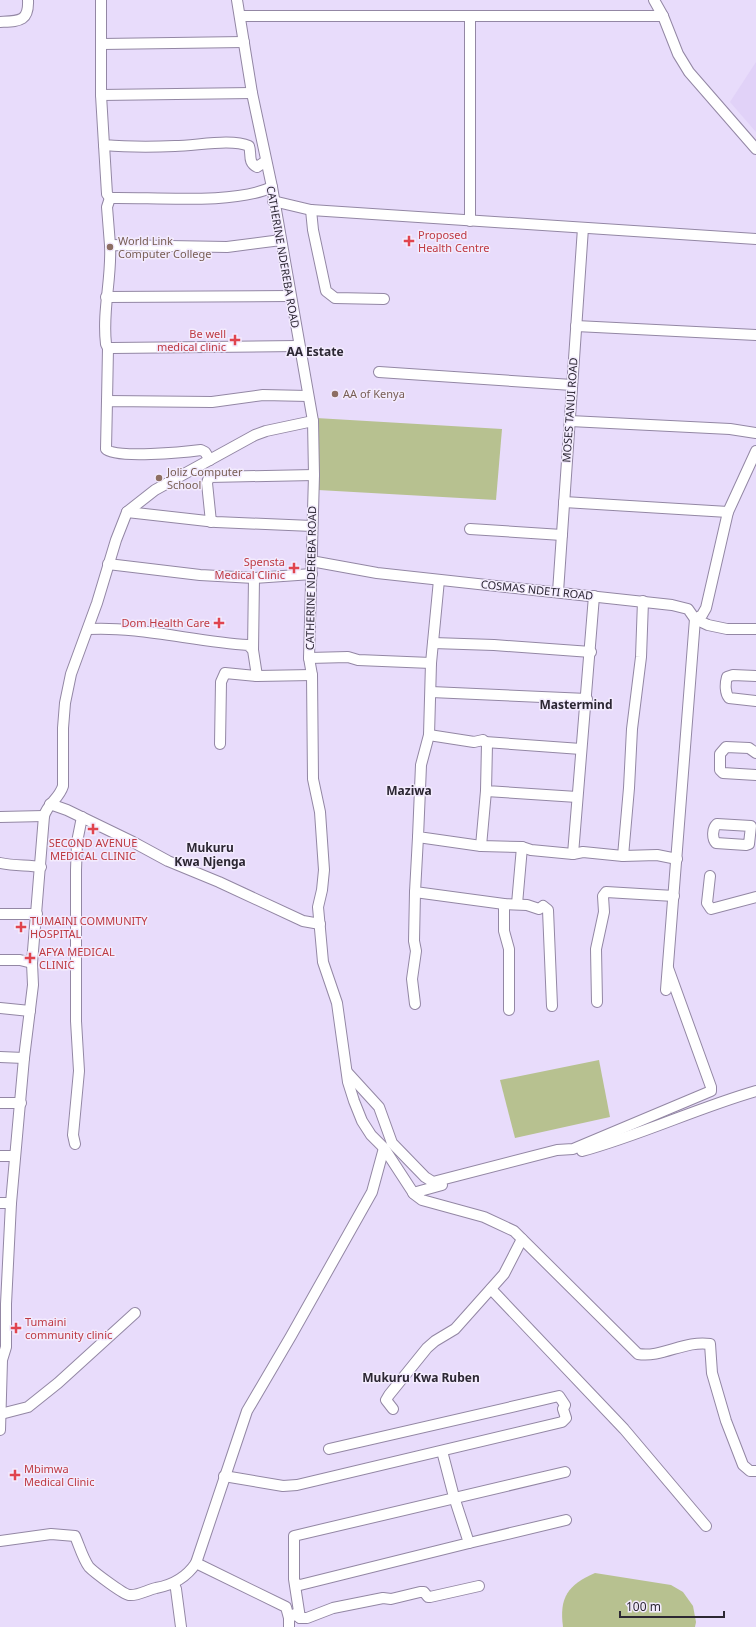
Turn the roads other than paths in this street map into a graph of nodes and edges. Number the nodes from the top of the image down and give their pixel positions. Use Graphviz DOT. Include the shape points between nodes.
graph roads {
  1 [pos="28,0"];
  2 [pos="101,0"];
  3 [pos="237,0"];
  4 [pos="654,0"];
  5 [pos="240,16"];
  6 [pos="663,16"];
  7 [pos="470,17"];
  8 [pos="0,22"];
  9 [pos="244,42"];
  10 [pos="102,44"];
  11 [pos="252,93"];
  12 [pos="101,95"];
  13 [pos="104,145"];
  14 [pos="756,149"];
  15 [pos="266,161"];
  16 [pos="272,187"];
  17 [pos="110,198"];
  18 [pos="273,201"];
  19 [pos="311,210"];
  20 [pos="470,221"];
  21 [pos="583,228"];
  22 [pos="756,239"];
  23 [pos="281,240"];
  24 [pos="110,245"];
  25 [pos="290,296"];
  26 [pos="106,297"];
  27 [pos="384,299"];
  28 [pos="576,326"];
  29 [pos="756,335"];
  30 [pos="298,346"];
  31 [pos="108,348"];
  32 [pos="379,372"];
  33 [pos="572,385"];
  34 [pos="308,396"];
  35 [pos="107,401"];
  36 [pos="313,421"];
  37 [pos="570,421"];
  38 [pos="756,433"];
  39 [pos="756,451"];
  40 [pos="210,460"];
  41 [pos="314,475"];
  42 [pos="564,502"];
  43 [pos="128,512"];
  44 [pos="728,512"];
  45 [pos="211,522"];
  46 [pos="312,526"];
  47 [pos="470,529"];
  48 [pos="562,535"];
  49 [pos="311,560"];
  50 [pos="108,564"];
  51 [pos="312,574"];
  52 [pos="254,578"];
  53 [pos="439,580"];
  54 [pos="558,592"];
  55 [pos="594,596"];
  56 [pos="643,600"];
  57 [pos="695,619"];
  58 [pos="88,629"];
  59 [pos="756,629"];
  60 [pos="433,643"];
  61 [pos="253,650"];
  62 [pos="591,652"];
  63 [pos="309,658"];
  64 [pos="431,663"];
  65 [pos="312,675"];
  66 [pos="257,676"];
  67 [pos="756,676"];
  68 [pos="431,692"];
  69 [pos="587,699"];
  70 [pos="756,701"];
  71 [pos="429,735"];
  72 [pos="485,742"];
  73 [pos="220,744"];
  74 [pos="581,749"];
  75 [pos="756,753"];
  76 [pos="756,775"];
  77 [pos="486,791"];
  78 [pos="577,796"];
  79 [pos="50,804"];
  80 [pos="44,816"];
  81 [pos="0,817"];
  82 [pos="82,817"];
  83 [pos="418,837"];
  84 [pos="481,846"];
  85 [pos="522,847"];
  86 [pos="573,854"];
  87 [pos="623,856"];
  88 [pos="676,859"];
  89 [pos="0,864"];
  90 [pos="41,867"];
  91 [pos="710,876"];
  92 [pos="415,892"];
  93 [pos="674,896"];
  94 [pos="756,897"];
  95 [pos="504,904"];
  96 [pos="517,904"];
  97 [pos="0,914"];
  98 [pos="37,914"];
  99 [pos="320,924"];
  100 [pos="0,960"];
  101 [pos="32,963"];
  102 [pos="668,968"];
  103 [pos="666,990"];
  104 [pos="597,1002"];
  105 [pos="415,1004"];
  106 [pos="552,1006"];
  107 [pos="0,1008"];
  108 [pos="509,1010"];
  109 [pos="30,1011"];
  110 [pos="0,1057"];
  111 [pos="24,1058"];
  112 [pos="347,1072"];
  113 [pos="756,1091"];
  114 [pos="0,1103"];
  115 [pos="21,1103"];
  116 [pos="75,1144"];
  117 [pos="384,1148"];
  118 [pos="0,1156"];
  119 [pos="16,1156"];
  120 [pos="413,1193"];
  121 [pos="0,1203"];
  122 [pos="11,1203"];
  123 [pos="522,1239"];
  124 [pos="4,1253"];
  125 [pos="491,1289"];
  126 [pos="3,1303"];
  127 [pos="135,1313"];
  128 [pos="3,1347"];
  129 [pos="1,1397"];
  130 [pos="393,1409"];
  131 [pos="1,1414"];
  132 [pos="0,1430"];
  133 [pos="329,1449"];
  134 [pos="442,1451"];
  135 [pos="756,1471"];
  136 [pos="565,1472"];
  137 [pos="224,1476"];
  138 [pos="454,1497"];
  139 [pos="566,1520"];
  140 [pos="706,1526"];
  141 [pos="0,1541"];
  142 [pos="469,1543"];
  143 [pos="196,1563"];
  144 [pos="174,1584"];
  145 [pos="295,1584"];
  146 [pos="479,1586"];
  147 [pos="300,1618"];
  148 [pos="289,1622"];
  149 [pos="181,1627"];
  1 -- 8 [label="street" via="26,16 18,21"];
  2 -- 10 [label="street"];
  3 -- 5 [label="street, CATHERINE NDEREBA ROAD"];
  4 -- 6 [label="street"];
  5 -- 7 [label="street"];
  5 -- 9 [label="street, CATHERINE NDEREBA ROAD"];
  6 -- 7 [label="street"];
  6 -- 14 [label="street" via="678,54 689,72"];
  7 -- 20 [label="street"];
  9 -- 10 [label="street"];
  9 -- 11 [label="street, CATHERINE NDEREBA ROAD"];
  10 -- 12 [label="street"];
  11 -- 12 [label="street"];
  11 -- 15 [label="street, CATHERINE NDEREBA ROAD"];
  12 -- 13 [label="street"];
  13 -- 15 [label="street" via="175,146 229,141 249,146 250,160 254,166 257,167"];
  13 -- 17 [label="street" via="106,189"];
  15 -- 16 [label="street, CATHERINE NDEREBA ROAD"];
  16 -- 17 [label="street" via="255,194 217,197"];
  16 -- 18 [label="street, CATHERINE NDEREBA ROAD"];
  17 -- 24 [label="street" via="107,207"];
  18 -- 19 [label="street"];
  18 -- 23 [label="street, CATHERINE NDEREBA ROAD"];
  19 -- 20 [label="street"];
  19 -- 27 [label="street" via="326,291 335,298"];
  20 -- 21 [label="street"];
  21 -- 22 [label="street"];
  21 -- 28 [label="street, MOSES TANUI ROAD"];
  23 -- 24 [label="street" via="227,246"];
  23 -- 25 [label="street, CATHERINE NDEREBA ROAD"];
  24 -- 26 [label="street" via="111,267"];
  25 -- 26 [label="street"];
  25 -- 30 [label="street, CATHERINE NDEREBA ROAD"];
  26 -- 31 [label="street" via="105,338"];
  28 -- 29 [label="street"];
  28 -- 33 [label="street, MOSES TANUI ROAD"];
  30 -- 31 [label="street"];
  30 -- 34 [label="street, CATHERINE NDEREBA ROAD"];
  31 -- 35 [label="street"];
  32 -- 33 [label="street"];
  33 -- 37 [label="street, MOSES TANUI ROAD"];
  34 -- 35 [label="street" via="263,395 212,402"];
  34 -- 36 [label="street, CATHERINE NDEREBA ROAD"];
  35 -- 40 [label="street" via="108,452 166,454 201,450"];
  36 -- 40 [label="street" via="260,433"];
  36 -- 41 [label="street, CATHERINE NDEREBA ROAD"];
  37 -- 38 [label="street" via="730,429"];
  37 -- 42 [label="street, MOSES TANUI ROAD"];
  39 -- 44 [label="street"];
  40 -- 43 [label="street" via="155,490"];
  41 -- 45 [label="street" via="209,477 207,483"];
  41 -- 46 [label="street, CATHERINE NDEREBA ROAD"];
  42 -- 44 [label="street"];
  42 -- 48 [label="street, MOSES TANUI ROAD"];
  43 -- 45 [label="street"];
  43 -- 50 [label="street"];
  44 -- 57 [label="street" via="706,608 702,615"];
  45 -- 46 [label="street"];
  46 -- 49 [label="street, CATHERINE NDEREBA ROAD"];
  47 -- 48 [label="street"];
  48 -- 54 [label="street, MOSES TANUI ROAD"];
  49 -- 51 [label="street, CATHERINE NDEREBA ROAD"];
  49 -- 53 [label="street, COSMAS NDETI ROAD" via="370,572"];
  50 -- 52 [label="street" via="200,575"];
  50 -- 58 [label="street"];
  51 -- 52 [label="street"];
  51 -- 63 [label="street, CATHERINE NDEREBA ROAD"];
  52 -- 61 [label="street"];
  53 -- 54 [label="street, COSMAS NDETI ROAD"];
  53 -- 60 [label="street"];
  54 -- 55 [label="street, COSMAS NDETI ROAD"];
  55 -- 56 [label="street, COSMAS NDETI ROAD"];
  55 -- 62 [label="street"];
  56 -- 57 [label="street, COSMAS NDETI ROAD" via="680,606 692,613"];
  56 -- 87 [label="street" via="641,657 632,729 630,788"];
  57 -- 59 [label="street, COSMAS NDETI ROAD" via="727,629"];
  57 -- 88 [label="street"];
  58 -- 61 [label="street" via="248,644"];
  58 -- 79 [label="street" via="70,674 65,703 63,786 60,796"];
  60 -- 62 [label="street"];
  60 -- 64 [label="street"];
  61 -- 66 [label="street"];
  62 -- 69 [label="street"];
  63 -- 64 [label="street"];
  63 -- 65 [label="street, CATHERINE NDEREBA ROAD"];
  64 -- 68 [label="street"];
  65 -- 66 [label="street"];
  65 -- 99 [label="street, CATHERINE NDEREBA ROAD" via="313,779 320,812 324,870 318,906"];
  66 -- 73 [label="street" via="223,674"];
  67 -- 70 [label="street" via="732,675 727,678 726,683 726,694 729,698"];
  68 -- 69 [label="street"];
  68 -- 71 [label="street"];
  69 -- 74 [label="street"];
  71 -- 72 [label="street"];
  71 -- 83 [label="street" via="421,765"];
  72 -- 74 [label="street"];
  72 -- 77 [label="street" via="488,747"];
  74 -- 78 [label="street"];
  75 -- 76 [label="street" via="749,748 726,747 720,754 722,773"];
  77 -- 78 [label="street"];
  77 -- 84 [label="street"];
  78 -- 86 [label="street"];
  79 -- 80 [label="street"];
  79 -- 82 [label="street"];
  80 -- 81 [label="street"];
  80 -- 90 [label="street"];
  82 -- 99 [label="street" via="168,861 303,921"];
  82 -- 116 [label="street" via="77,842 76,870 76,1021 79,1071 73,1135"];
  83 -- 84 [label="street"];
  83 -- 92 [label="street"];
  84 -- 85 [label="street"];
  85 -- 86 [label="street"];
  85 -- 96 [label="street"];
  86 -- 87 [label="street" via="583,852"];
  87 -- 88 [label="street" via="657,855"];
  88 -- 93 [label="street"];
  89 -- 90 [label="street"];
  90 -- 98 [label="street"];
  91 -- 94 [label="street" via="707,903 712,909"];
  92 -- 95 [label="street"];
  92 -- 105 [label="street" via="416,951 412,979"];
  93 -- 102 [label="street"];
  93 -- 104 [label="street" via="606,892 603,896 604,912 596,945"];
  95 -- 96 [label="street"];
  95 -- 108 [label="street" via="504,931 509,949"];
  96 -- 106 [label="street" via="538,909 544,906 548,910"];
  97 -- 98 [label="street"];
  98 -- 101 [label="street"];
  99 -- 112 [label="street, CATHERINE NDEREBA ROAD" via="323,962 337,1004"];
  100 -- 101 [label="street"];
  101 -- 109 [label="street"];
  102 -- 103 [label="street"];
  102 -- 112 [label="street" via="711,1091 573,1148 433,1182 392,1143 379,1107"];
  107 -- 109 [label="street"];
  109 -- 111 [label="street"];
  110 -- 111 [label="street"];
  111 -- 115 [label="street"];
  112 -- 117 [label="street, CATHERINE NDEREBA ROAD" via="354,1102 362,1121"];
  113 -- 120 [label="street" via="607,1144"];
  114 -- 115 [label="street"];
  115 -- 119 [label="street"];
  117 -- 120 [label="street, CATHERINE NDEREBA ROAD"];
  117 -- 137 [label="street" via="372,1192 247,1411"];
  118 -- 119 [label="street"];
  119 -- 122 [label="street"];
  120 -- 123 [label="street" via="422,1200 484,1217 511,1230"];
  121 -- 122 [label="street"];
  122 -- 124 [label="street"];
  123 -- 125 [label="street" via="512,1263"];
  123 -- 135 [label="street" via="638,1354 656,1354 692,1344 710,1344 712,1373 726,1421 743,1465 750,1471"];
  124 -- 126 [label="street"];
  125 -- 130 [label="street" via="455,1329 435,1341 408,1371 386,1400"];
  125 -- 140 [label="street" via="624,1429"];
  126 -- 128 [label="street"];
  127 -- 131 [label="street" via="28,1407"];
  128 -- 129 [label="street"];
  129 -- 131 [label="street"];
  131 -- 132 [label="street"];
  133 -- 134 [label="street" via="559,1396 565,1403 564,1422"];
  134 -- 137 [label="street" via="290,1486"];
  134 -- 138 [label="street"];
  136 -- 138 [label="street"];
  137 -- 143 [label="street"];
  138 -- 142 [label="street"];
  138 -- 145 [label="street" via="294,1536"];
  139 -- 142 [label="street"];
  141 -- 144 [label="street" via="51,1534 75,1536 90,1567 128,1595 137,1595 149,1589"];
  142 -- 145 [label="street" via="300,1585"];
  143 -- 144 [label="street" via="189,1573"];
  143 -- 148 [label="street" via="286,1607"];
  144 -- 149 [label="street"];
  145 -- 147 [label="street"];
  146 -- 147 [label="street" via="430,1597 420,1592 390,1599 383,1598"];
  147 -- 148 [label="street" via="295,1614"];
}
